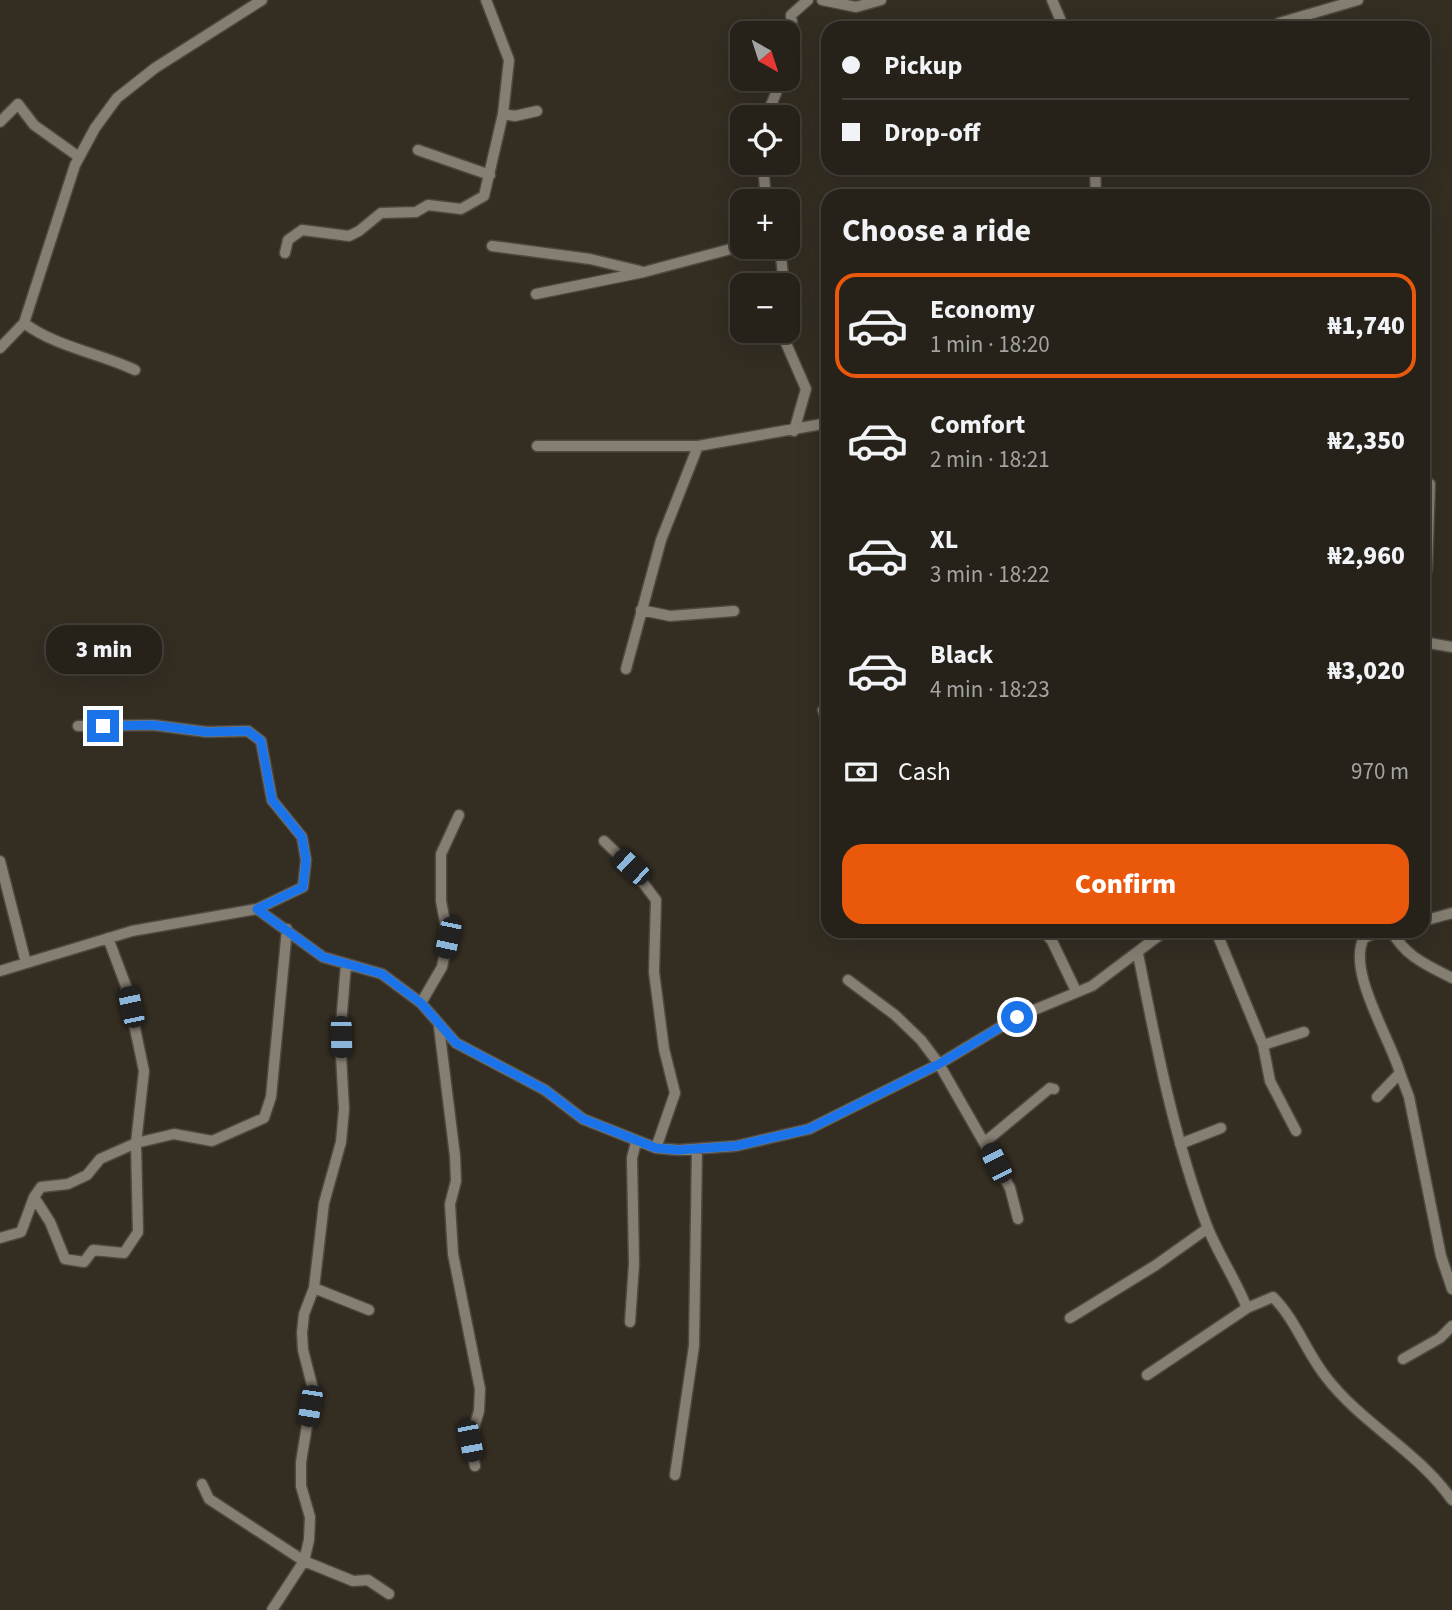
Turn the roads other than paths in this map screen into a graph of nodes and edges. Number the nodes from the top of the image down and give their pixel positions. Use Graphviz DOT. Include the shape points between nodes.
graph roads {
  1 [pos="262,0"];
  2 [pos="486,0"];
  3 [pos="808,0"];
  4 [pos="822,0"];
  5 [pos="881,0"];
  6 [pos="1052,0"];
  7 [pos="1357,0"];
  8 [pos="792,21"];
  9 [pos="1060,21"];
  10 [pos="1286,21"];
  11 [pos="537,111"];
  12 [pos="503,114"];
  13 [pos="0,122"];
  14 [pos="418,150"];
  15 [pos="79,157"];
  16 [pos="490,175"];
  17 [pos="492,246"];
  18 [pos="730,249"];
  19 [pos="285,253"];
  20 [pos="644,272"];
  21 [pos="536,294"];
  22 [pos="24,323"];
  23 [pos="786,343"];
  24 [pos="0,348"];
  25 [pos="135,370"];
  26 [pos="821,425"];
  27 [pos="794,431"];
  28 [pos="537,446"];
  29 [pos="698,446"];
  30 [pos="641,610"];
  31 [pos="734,611"];
  32 [pos="1430,643"];
  33 [pos="1452,647"];
  34 [pos="626,669"];
  35 [pos="78,726"];
  36 [pos="459,815"];
  37 [pos="604,841"];
  38 [pos="0,861"];
  39 [pos="257,909"];
  40 [pos="1452,914"];
  41 [pos="1430,919"];
  42 [pos="287,929"];
  43 [pos="108,938"];
  44 [pos="1049,938"];
  45 [pos="1157,938"];
  46 [pos="1219,938"];
  47 [pos="1366,938"];
  48 [pos="1397,938"];
  49 [pos="1138,954"];
  50 [pos="26,963"];
  51 [pos="346,964"];
  52 [pos="0,971"];
  53 [pos="1452,978"];
  54 [pos="848,980"];
  55 [pos="1076,991"];
  56 [pos="421,1003"];
  57 [pos="439,1027"];
  58 [pos="1304,1032"];
  59 [pos="1263,1045"];
  60 [pos="939,1064"];
  61 [pos="1400,1073"];
  62 [pos="1054,1089"];
  63 [pos="1377,1097"];
  64 [pos="1221,1128"];
  65 [pos="1296,1130"];
  66 [pos="636,1142"];
  67 [pos="985,1142"];
  68 [pos="136,1143"];
  69 [pos="1180,1143"];
  70 [pos="656,1148"];
  71 [pos="697,1149"];
  72 [pos="34,1197"];
  73 [pos="1018,1219"];
  74 [pos="1208,1228"];
  75 [pos="0,1238"];
  76 [pos="314,1288"];
  77 [pos="1452,1289"];
  78 [pos="1247,1308"];
  79 [pos="369,1310"];
  80 [pos="1070,1318"];
  81 [pos="631,1322"];
  82 [pos="1452,1326"];
  83 [pos="1403,1359"];
  84 [pos="1146,1375"];
  85 [pos="475,1466"];
  86 [pos="675,1475"];
  87 [pos="202,1484"];
  88 [pos="1452,1500"];
  89 [pos="304,1561"];
  90 [pos="389,1594"];
  91 [pos="272,1610"];
  1 -- 15 [label="street" via="155,68 117,98"];
  2 -- 12 [label="street" via="509,60"];
  3 -- 8 [label="street" via="791,15"];
  4 -- 5 [label="street" via="856,6"];
  6 -- 9 [label="street"];
  7 -- 10 [label="street"];
  11 -- 12 [label="street"];
  12 -- 16 [label="street"];
  13 -- 15 [label="street" via="18,104 34,125"];
  14 -- 16 [label="street"];
  15 -- 22 [label="street"];
  16 -- 19 [label="street" via="484,196 474,205 461,209 428,205 416,212 381,213 349,236 302,230 288,240"];
  17 -- 20 [label="street" via="590,259"];
  18 -- 20 [label="street"];
  20 -- 21 [label="street"];
  22 -- 24 [label="street"];
  22 -- 25 [label="street" via="56,341"];
  23 -- 27 [label="street" via="806,389"];
  26 -- 27 [label="street"];
  27 -- 29 [label="street"];
  28 -- 29 [label="street"];
  29 -- 30 [label="street" via="661,540"];
  30 -- 31 [label="street" via="670,616"];
  30 -- 34 [label="street"];
  32 -- 33 [label="street"];
  35 -- 39 [label="street" via="248,731 261,741 272,800 302,837 306,860 303,887"];
  36 -- 56 [label="street" via="441,854 441,901 448,938 442,967"];
  37 -- 70 [label="street" via="656,900 654,972 675,1093"];
  38 -- 50 [label="street"];
  39 -- 42 [label="street"];
  39 -- 43 [label="street"];
  40 -- 41 [label="street"];
  42 -- 51 [label="street" via="323,957"];
  42 -- 68 [label="street" via="271,1097 264,1118 212,1140 174,1134"];
  43 -- 50 [label="street"];
  43 -- 68 [label="street" via="126,986 144,1071"];
  44 -- 55 [label="street"];
  45 -- 49 [label="street"];
  46 -- 59 [label="street"];
  47 -- 61 [label="street" via="1359,954 1379,1025"];
  48 -- 53 [label="street" via="1416,959"];
  49 -- 55 [label="street" via="1103,980"];
  49 -- 69 [label="street"];
  50 -- 52 [label="street"];
  51 -- 56 [label="street" via="382,974"];
  51 -- 76 [label="street" via="341,1142 324,1203"];
  54 -- 60 [label="street" via="895,1015"];
  55 -- 60 [label="street" via="1017,1017"];
  56 -- 57 [label="street"];
  57 -- 66 [label="street" via="456,1043 545,1090 583,1119"];
  57 -- 85 [label="street" via="455,1156 456,1181 450,1204 453,1254 480,1389 470,1441"];
  58 -- 59 [label="street"];
  59 -- 65 [label="street" via="1270,1081"];
  60 -- 67 [label="street"];
  60 -- 71 [label="street" via="809,1129 736,1146"];
  61 -- 63 [label="street"];
  61 -- 77 [label="street"];
  62 -- 67 [label="street"];
  64 -- 69 [label="street"];
  66 -- 70 [label="street"];
  66 -- 81 [label="street" via="632,1158"];
  67 -- 73 [label="street" via="1010,1188"];
  68 -- 72 [label="street" via="100,1159 87,1175 68,1184 41,1187"];
  68 -- 72 [label="street" via="138,1232 124,1253 93,1250 84,1262 65,1259"];
  69 -- 74 [label="street"];
  70 -- 71 [label="street"];
  71 -- 86 [label="street" via="694,1346"];
  72 -- 75 [label="street" via="21,1233"];
  74 -- 78 [label="street"];
  74 -- 80 [label="street"];
  76 -- 79 [label="street"];
  76 -- 89 [label="street" via="302,1333 313,1389 301,1462 301,1486 310,1517"];
  78 -- 84 [label="street"];
  78 -- 88 [label="street" via="1273,1297 1325,1377 1428,1469"];
  82 -- 83 [label="street"];
  87 -- 89 [label="street" via="209,1499"];
  89 -- 90 [label="street" via="353,1581 368,1580"];
  89 -- 91 [label="street"];
}
